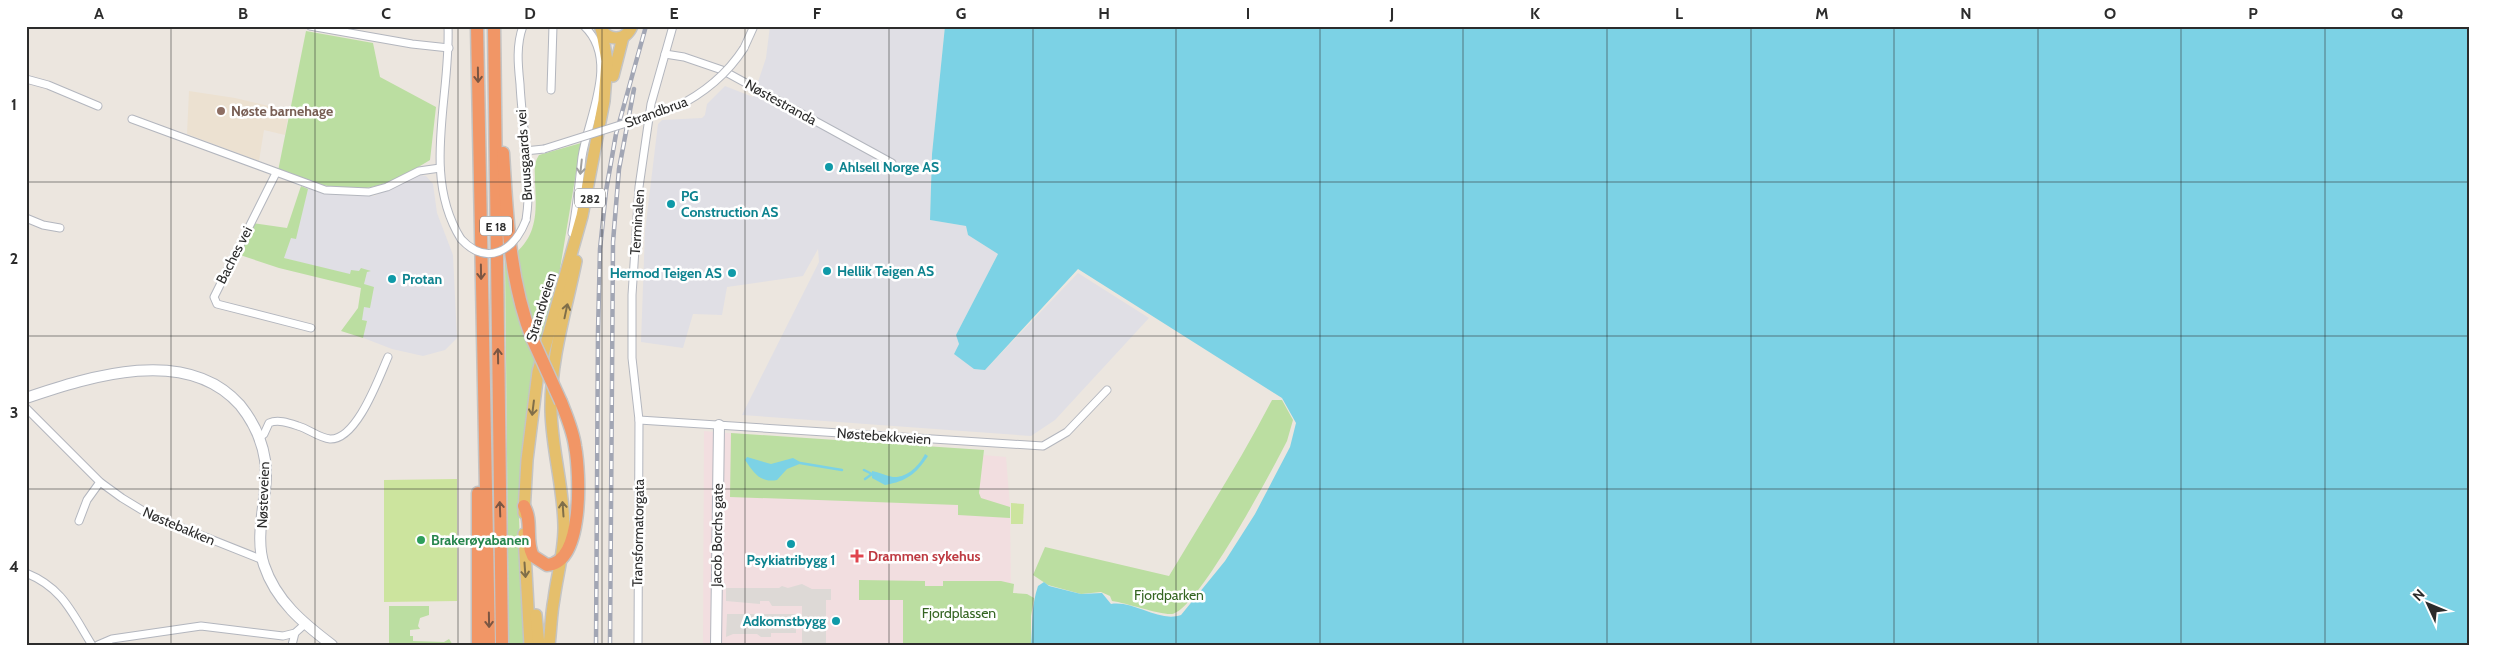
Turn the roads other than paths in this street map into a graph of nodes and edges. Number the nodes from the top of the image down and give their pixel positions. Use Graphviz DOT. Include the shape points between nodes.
graph roads {
  1 [pos="310,26"];
  2 [pos="448,26"];
  3 [pos="477,26"];
  4 [pos="494,26"];
  5 [pos="523,26"];
  6 [pos="553,26"];
  7 [pos="584,26"];
  8 [pos="632,26"];
  9 [pos="673,26"];
  10 [pos="754,26"];
  11 [pos="339,29"];
  12 [pos="601,29"];
  13 [pos="623,37"];
  14 [pos="449,48"];
  15 [pos="494,48"];
  16 [pos="665,54"];
  17 [pos="26,79"];
  18 [pos="606,80"];
  19 [pos="551,90"];
  20 [pos="596,102"];
  21 [pos="98,106"];
  22 [pos="132,119"];
  23 [pos="525,151"];
  24 [pos="892,163"];
  25 [pos="440,168"];
  26 [pos="276,173"];
  27 [pos="26,218"];
  28 [pos="60,228"];
  29 [pos="565,276"];
  30 [pos="311,328"];
  31 [pos="388,357"];
  32 [pos="1107,390"];
  33 [pos="26,398"];
  34 [pos="26,408"];
  35 [pos="640,420"];
  36 [pos="719,425"];
  37 [pos="259,438"];
  38 [pos="485,448"];
  39 [pos="100,482"];
  40 [pos="524,506"];
  41 [pos="79,522"];
  42 [pos="563,558"];
  43 [pos="263,560"];
  44 [pos="26,573"];
  45 [pos="527,594"];
  46 [pos="305,624"];
  47 [pos="295,633"];
  48 [pos="92,645"];
  49 [pos="98,645"];
  50 [pos="292,645"];
  51 [pos="332,645"];
  52 [pos="478,645"];
  53 [pos="489,645"];
  54 [pos="502,645"];
  55 [pos="530,645"];
  56 [pos="539,645"];
  57 [pos="549,645"];
  58 [pos="638,645"];
  59 [pos="716,645"];
  1 -- 11 [label="street"];
  2 -- 14 [label="street, Bruusgaards vei"];
  3 -- 38 [label="highway, E 18, one-way"];
  4 -- 15 [label="highway, E 18"];
  5 -- 23 [label="street, Bruusgaards vei" via="518,68"];
  6 -- 19 [label="street"];
  7 -- 20 [label="street" via="595,40 599,52 600,78"];
  8 -- 13 [label="main road, 282"];
  9 -- 16 [label="street, Terminalen"];
  10 -- 23 [label="street, Strandbrua, bridge" via="744,48 720,78 692,99 674,108"];
  11 -- 14 [label="street"];
  12 -- 13 [label="main road, 282" via="612,38"];
  12 -- 18 [label="main road, Strandveien / 282" via="608,61"];
  42 -- 13 [label="main road, Strandveien / 282, one-way" via="564,515 552,433 552,386"];
  14 -- 25 [label="street, Bruusgaards vei"];
  15 -- 42 [label="highway, E 18, bridge" via="518,297 575,444 579,488 575,520"];
  54 -- 15 [label="highway, E 18, one-way"];
  16 -- 24 [label="street, Nøstestranda" via="722,70"];
  16 -- 35 [label="street, Terminalen" via="650,104 636,217 631,326"];
  17 -- 21 [label="street"];
  18 -- 20 [label="street"];
  18 -- 29 [label="main road, Strandveien / 282" via="584,207"];
  20 -- 29 [label="street, one-way" via="585,143"];
  22 -- 26 [label="street" via="230,153"];
  23 -- 25 [label="street, Bruusgaards vei, bridge" via="526,220 514,242 498,252 475,251 461,239 446,207"];
  25 -- 26 [label="street" via="419,171 387,187 356,193 314,187"];
  26 -- 30 [label="street, Baches vei" via="214,297 218,304"];
  27 -- 28 [label="street"];
  29 -- 40 [label="main road, Strandveien / 282, one-way" via="538,372"];
  31 -- 37 [label="street" via="366,406 342,436 330,439 275,421 269,423"];
  32 -- 36 [label="street, Nøstebekkveien" via="1067,432 1043,446"];
  33 -- 37 [label="main road, Nøsteveien" via="105,376 181,372 206,379 226,392 242,408"];
  34 -- 39 [label="street, Nøstebakken"];
  35 -- 36 [label="street, Nøstebekkveien"];
  35 -- 58 [label="street, Transformatorgata"];
  36 -- 59 [label="main road, Jacob Borchs gate"];
  37 -- 43 [label="main road, Nøsteveien" via="266,468 261,539"];
  38 -- 52 [label="highway, E 18" via="479,475"];
  38 -- 53 [label="highway, E 18, one-way"];
  39 -- 41 [label="street" via="87,500"];
  39 -- 43 [label="street, Nøstebakken" via="150,515"];
  40 -- 42 [label="highway" via="529,514 530,545 534,556 547,565"];
  40 -- 45 [label="main road, Strandveien / 282, one-way"];
  42 -- 57 [label="main road, E 18" via="554,598"];
  43 -- 46 [label="main road, Nøsteveien" via="280,595"];
  44 -- 48 [label="street" via="50,585 61,595"];
  45 -- 55 [label="main road, 282"];
  45 -- 56 [label="main road, 282" via="535,604"];
  46 -- 47 [label="street"];
  46 -- 51 [label="main road, Nøsteveien"];
  47 -- 49 [label="street" via="283,636 201,626 112,639"];
  47 -- 50 [label="street"];
}
